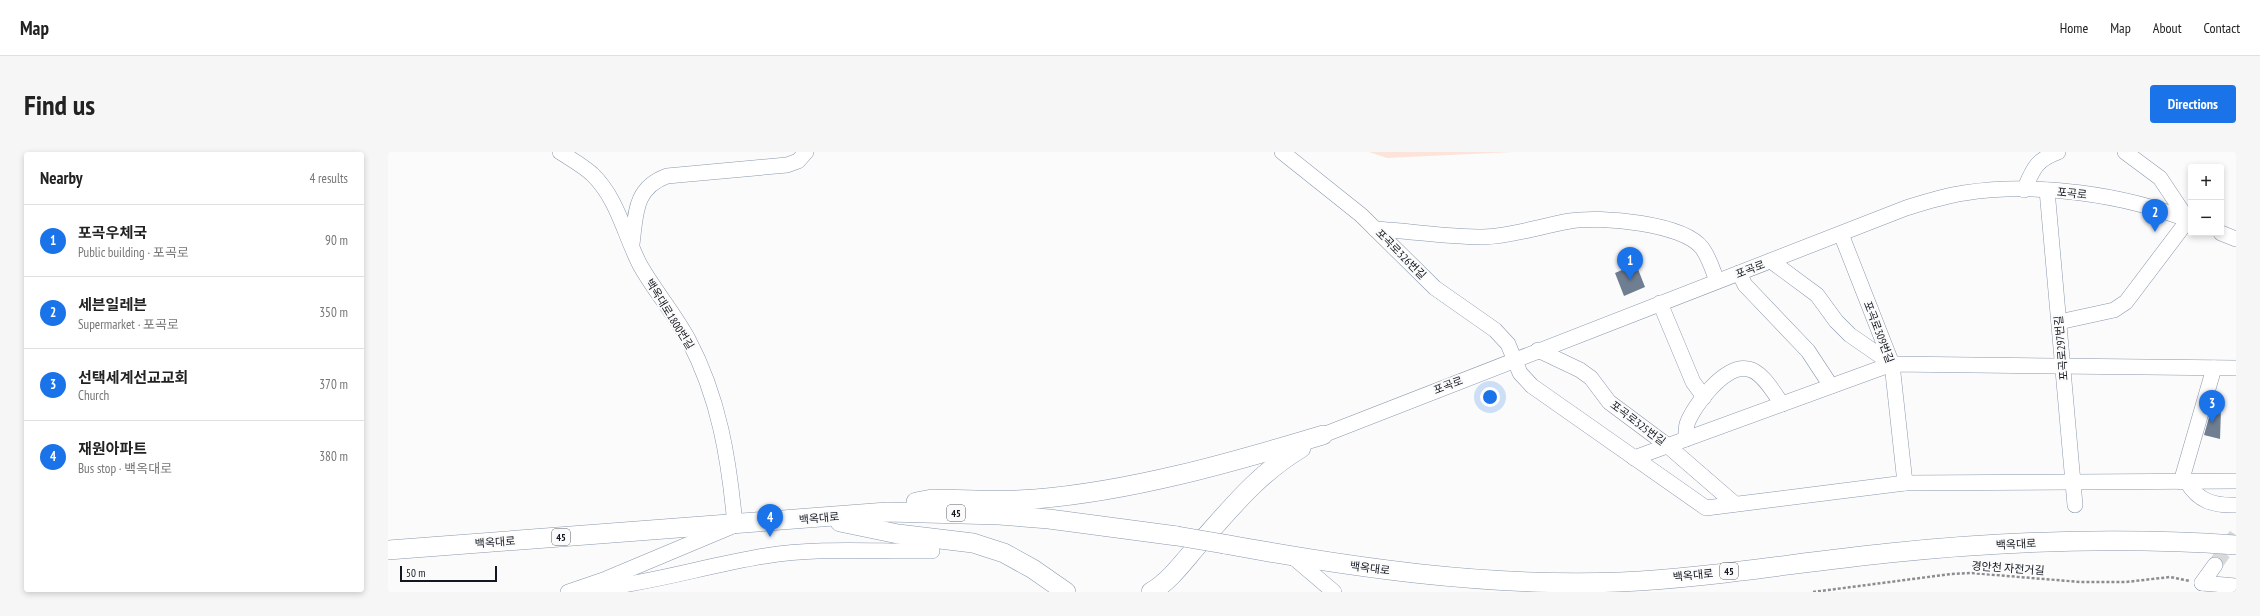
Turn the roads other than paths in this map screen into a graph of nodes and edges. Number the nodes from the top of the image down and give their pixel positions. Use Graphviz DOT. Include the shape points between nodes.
graph roads {
  1 [pos="560,152"];
  2 [pos="806,152"];
  3 [pos="1282,152"];
  4 [pos="2058,152"];
  5 [pos="2125,152"];
  6 [pos="2024,190"];
  7 [pos="2047,190"];
  8 [pos="2188,217"];
  9 [pos="2188,219"];
  10 [pos="2188,223"];
  11 [pos="1375,229"];
  12 [pos="1841,234"];
  13 [pos="2224,234"];
  14 [pos="2236,239"];
  15 [pos="632,245"];
  16 [pos="1771,261"];
  17 [pos="1739,273"];
  18 [pos="1717,282"];
  19 [pos="1660,303"];
  20 [pos="2059,322"];
  21 [pos="1538,350"];
  22 [pos="1515,359"];
  23 [pos="1892,364"];
  24 [pos="2063,366"];
  25 [pos="2214,368"];
  26 [pos="2236,368"];
  27 [pos="1831,386"];
  28 [pos="1704,397"];
  29 [pos="1782,404"];
  30 [pos="1323,435"];
  31 [pos="1686,439"];
  32 [pos="1668,446"];
  33 [pos="1634,458"];
  34 [pos="2236,481"];
  35 [pos="2072,482"];
  36 [pos="2184,482"];
  37 [pos="1905,483"];
  38 [pos="1735,504"];
  39 [pos="2075,505"];
  40 [pos="2236,505"];
  41 [pos="821,518"];
  42 [pos="735,525"];
  43 [pos="2236,545"];
  44 [pos="388,550"];
  45 [pos="932,552"];
  46 [pos="1293,557"];
  47 [pos="2216,565"];
  48 [pos="1571,583"];
  49 [pos="2236,586"];
  50 [pos="572,591"];
  51 [pos="1066,592"];
  52 [pos="1151,592"];
  53 [pos="1334,592"];
  54 [pos="1549,592"];
  1 -- 15 [label="street, 백옥대로1800번길" via="592,174 604,188 616,206"];
  2 -- 15 [label="street" via="798,161 787,165 667,176 654,181 645,190 638,204"];
  3 -- 11 [label="street, 포곡로326번길" via="1330,188"];
  4 -- 6 [label="street" via="2044,157 2032,169"];
  5 -- 8 [label="street" via="2160,178"];
  6 -- 7 [label="street, 포곡로"];
  6 -- 12 [label="street, 포곡로" via="1996,189 1934,199"];
  7 -- 9 [label="street, 포곡로" via="2082,193 2156,209"];
  7 -- 20 [label="street, 포곡로297번길"];
  10 -- 20 [label="street" via="2126,302 2114,310"];
  11 -- 18 [label="street" via="1483,237 1572,221 1620,221 1663,227 1686,236 1702,248"];
  11 -- 22 [label="street, 포곡로326번길" via="1435,288 1494,330 1508,344"];
  12 -- 16 [label="street, 포곡로"];
  12 -- 23 [label="street, 포곡로309번길"];
  13 -- 14 [label="street"];
  15 -- 42 [label="street, 백옥대로1800번길" via="649,280 687,338 714,398 729,467"];
  16 -- 17 [label="street, 포곡로"];
  16 -- 23 [label="street" via="1817,295 1850,335"];
  17 -- 18 [label="street, 포곡로"];
  17 -- 27 [label="street" via="1745,285 1808,351"];
  18 -- 19 [label="street, 포곡로"];
  19 -- 21 [label="street, 포곡로"];
  19 -- 28 [label="street" via="1693,382"];
  20 -- 24 [label="street, 포곡로297번길"];
  21 -- 22 [label="street, 포곡로"];
  21 -- 32 [label="street, 포곡로325번길" via="1591,378 1609,402"];
  22 -- 30 [label="street, 포곡로"];
  22 -- 33 [label="street, 포곡로326번길" via="1520,373 1532,386"];
  23 -- 24 [label="street"];
  23 -- 27 [label="street"];
  23 -- 37 [label="street, 포곡로309번길"];
  24 -- 25 [label="street"];
  24 -- 35 [label="street, 포곡로297번길"];
  25 -- 26 [label="street"];
  25 -- 36 [label="street"];
  27 -- 29 [label="street"];
  28 -- 29 [label="street" via="1714,382 1732,372 1747,368 1756,372"];
  28 -- 31 [label="street" via="1687,424"];
  29 -- 31 [label="street"];
  30 -- 41 [label="main road" via="1242,459 1094,491 1033,499 932,500"];
  30 -- 52 [label="main road" via="1276,465 1247,489 1176,570 1160,587"];
  31 -- 32 [label="street"];
  32 -- 33 [label="street"];
  32 -- 38 [label="street, 포곡로325번길"];
  33 -- 38 [label="street, 포곡로326번길" via="1706,508"];
  34 -- 36 [label="street, 포곡로326번길"];
  35 -- 36 [label="street, 포곡로326번길"];
  35 -- 37 [label="street, 포곡로326번길"];
  35 -- 39 [label="street, 포곡로297번길"];
  36 -- 40 [label="street" via="2203,500 2221,506"];
  37 -- 38 [label="street, 포곡로326번길"];
  41 -- 42 [label="main road, 백옥대로 / 45"];
  41 -- 46 [label="main road, 백옥대로 / 45, bridge" via="887,512 1049,518 1177,536"];
  41 -- 51 [label="main road" via="898,534 972,543 1004,553"];
  42 -- 44 [label="main road, 백옥대로 / 45"];
  42 -- 50 [label="street"];
  43 -- 48 [label="main road, 백옥대로 / 45" via="2032,543 1891,553 1680,577"];
  45 -- 50 [label="street" via="799,552 765,556 622,586"];
  46 -- 48 [label="main road, 백옥대로 / 45" via="1446,577"];
  46 -- 53 [label="street"];
  47 -- 49 [label="street" via="2202,583"];
  48 -- 54 [label="street"];
}
